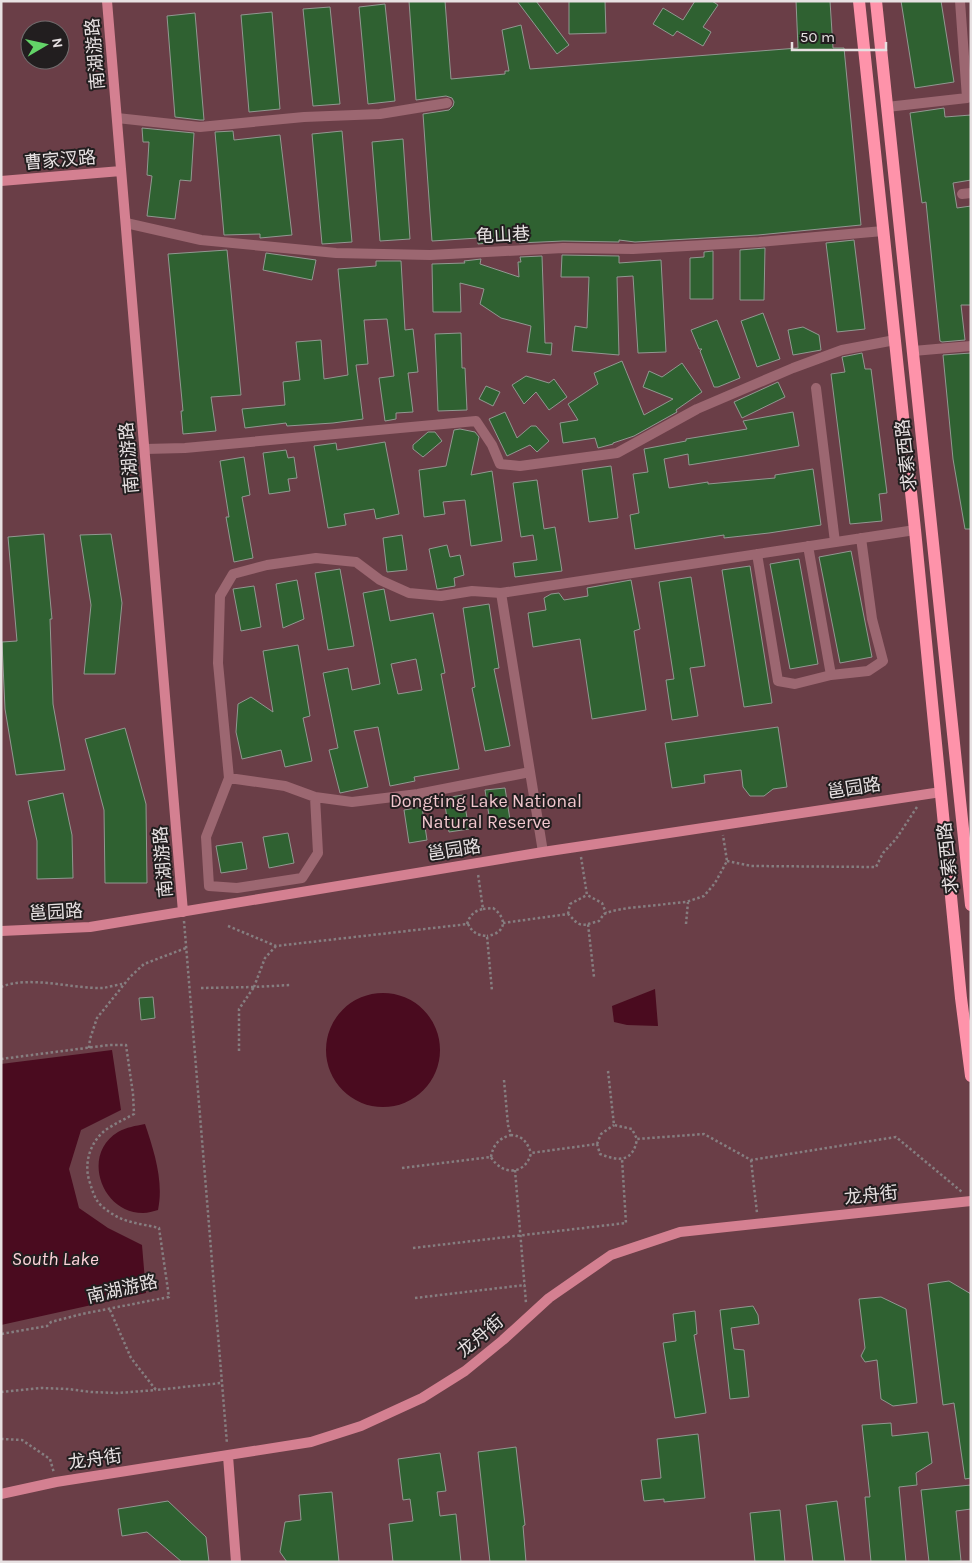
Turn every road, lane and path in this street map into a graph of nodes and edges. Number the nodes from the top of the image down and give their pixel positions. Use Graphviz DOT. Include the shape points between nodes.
graph roads {
  1 [pos="107,1"];
  2 [pos="859,1"];
  3 [pos="876,1"];
  4 [pos="960,1"];
  5 [pos="447,103"];
  6 [pos="887,107"];
  7 [pos="117,118"];
  8 [pos="121,171"];
  9 [pos="1,180"];
  10 [pos="126,223"];
  11 [pos="883,231"];
  12 [pos="895,340"];
  13 [pos="971,346"];
  14 [pos="913,351"];
  15 [pos="816,388"];
  16 [pos="145,449"];
  17 [pos="915,530"];
  18 [pos="862,538"];
  19 [pos="835,542"];
  20 [pos="808,546"];
  21 [pos="757,554"];
  22 [pos="501,592"];
  23 [pos="831,675"];
  24 [pos="530,772"];
  25 [pos="229,778"];
  26 [pos="941,792"];
  27 [pos="925,794"];
  28 [pos="315,797"];
  29 [pos="721,825"];
  30 [pos="580,846"];
  31 [pos="543,852"];
  32 [pos="727,860"];
  33 [pos="477,863"];
  34 [pos="587,895"];
  35 [pos="688,902"];
  36 [pos="971,905"];
  37 [pos="483,908"];
  38 [pos="183,912"];
  39 [pos="606,913"];
  40 [pos="568,914"];
  41 [pos="503,923"];
  42 [pos="467,924"];
  43 [pos="588,924"];
  44 [pos="686,924"];
  45 [pos="228,926"];
  46 [pos="1,931"];
  47 [pos="487,936"];
  48 [pos="276,946"];
  49 [pos="186,948"];
  50 [pos="594,977"];
  51 [pos="965,977"];
  52 [pos="122,984"];
  53 [pos="291,985"];
  54 [pos="1,987"];
  55 [pos="254,987"];
  56 [pos="201,988"];
  57 [pos="492,991"];
  58 [pos="966,998"];
  59 [pos="89,1048"];
  60 [pos="239,1051"];
  61 [pos="1,1059"];
  62 [pos="608,1071"];
  63 [pos="971,1076"];
  64 [pos="504,1080"];
  65 [pos="614,1125"];
  66 [pos="511,1135"];
  67 [pos="637,1140"];
  68 [pos="597,1144"];
  69 [pos="531,1153"];
  70 [pos="491,1157"];
  71 [pos="622,1159"];
  72 [pos="751,1160"];
  73 [pos="402,1168"];
  74 [pos="515,1170"];
  75 [pos="967,1197"];
  76 [pos="758,1224"];
  77 [pos="520,1236"];
  78 [pos="413,1248"];
  79 [pos="524,1285"];
  80 [pos="415,1298"];
  81 [pos="110,1310"];
  82 [pos="528,1317"];
  83 [pos="1,1334"];
  84 [pos="222,1383"];
  85 [pos="156,1390"];
  86 [pos="1,1392"];
  87 [pos="1,1439"];
  88 [pos="228,1456"];
  89 [pos="56,1482"];
  90 [pos="1,1494"];
  91 [pos="236,1562"];
  1 -- 7 [label="street, 南湖游路"];
  2 -- 11 [label="main road, 求索西路"];
  3 -- 6 [label="main road, 求索西路"];
  4 -- 6 [label="street" via="967,98"];
  5 -- 7 [label="street" via="380,114 200,127"];
  6 -- 14 [label="main road, 求索西路"];
  7 -- 8 [label="street, 南湖游路"];
  8 -- 9 [label="street, 曹家汊路"];
  8 -- 10 [label="street, 南湖游路"];
  10 -- 11 [label="street, 龟山巷" via="200,240 336,253 430,255 563,248 652,248"];
  10 -- 16 [label="street, 南湖游路"];
  11 -- 12 [label="main road, 求索西路"];
  12 -- 16 [label="street" via="842,350 793,368 698,409 617,453 520,466 500,464 476,421"];
  12 -- 17 [label="main road, 求索西路"];
  13 -- 14 [label="street"];
  14 -- 36 [label="main road, 求索西路"];
  15 -- 19 [label="street"];
  16 -- 38 [label="street, 南湖游路"];
  17 -- 18 [label="street"];
  17 -- 26 [label="main road, 求索西路"];
  18 -- 19 [label="street"];
  18 -- 23 [label="street" via="872,619 883,661 868,672"];
  19 -- 20 [label="street"];
  20 -- 21 [label="street"];
  20 -- 23 [label="street"];
  21 -- 22 [label="street"];
  21 -- 23 [label="street" via="778,681 795,684"];
  22 -- 24 [label="street"];
  22 -- 25 [label="street" via="441,596 409,594 380,580 356,562 316,558 233,574 220,596 218,663"];
  24 -- 28 [label="street" via="418,794 352,802"];
  24 -- 31 [label="street"];
  25 -- 28 [label="street" via="285,786"];
  25 -- 28 [label="street" via="206,837 209,886 237,888 302,878 318,853"];
  26 -- 27 [label="street, 邕园路"];
  26 -- 51 [label="main road, 求索西路"];
  27 -- 29 [label="street, 邕园路"];
  27 -- 32 [label="path" via="876,867 751,866"];
  29 -- 30 [label="street, 邕园路"];
  29 -- 32 [label="path"];
  30 -- 31 [label="street, 邕园路"];
  30 -- 34 [label="path"];
  31 -- 33 [label="street, 邕园路"];
  32 -- 35 [label="path" via="704,896"];
  33 -- 37 [label="path"];
  33 -- 38 [label="street, 邕园路"];
  34 -- 39 [label="path" via="602,904"];
  34 -- 40 [label="path" via="570,904"];
  35 -- 39 [label="path"];
  35 -- 44 [label="path"];
  37 -- 41 [label="path" via="493,908 500,913"];
  37 -- 42 [label="path" via="470,917"];
  38 -- 46 [label="street, 邕园路" via="90,927"];
  38 -- 49 [label="path"];
  39 -- 43 [label="path" via="600,921"];
  40 -- 41 [label="path"];
  40 -- 43 [label="path" via="575,923"];
  41 -- 47 [label="path" via="499,931"];
  42 -- 47 [label="path" via="472,932"];
  42 -- 48 [label="path"];
  43 -- 50 [label="path"];
  45 -- 48 [label="path"];
  47 -- 57 [label="path"];
  48 -- 55 [label="path" via="265,958"];
  49 -- 52 [label="path" via="144,964"];
  49 -- 84 [label="path"];
  51 -- 58 [label="main road, 求索西路"];
  52 -- 54 [label="path" via="103,988 48,984"];
  52 -- 59 [label="path" via="97,1018"];
  53 -- 55 [label="path"];
  55 -- 56 [label="path"];
  55 -- 60 [label="path" via="240,1009"];
  58 -- 63 [label="main road, 求索西路"];
  59 -- 61 [label="path, 南湖游路"];
  59 -- 81 [label="path, 南湖游路" via="126,1045 134,1114 106,1130 93,1144 86,1163 87,1176 96,1201 112,1214 159,1228 169,1297"];
  62 -- 65 [label="path"];
  64 -- 66 [label="path"];
  65 -- 67 [label="path" via="632,1129"];
  65 -- 68 [label="path" via="601,1134"];
  66 -- 69 [label="path" via="526,1142"];
  66 -- 70 [label="path" via="501,1138"];
  67 -- 71 [label="path" via="632,1154"];
  67 -- 72 [label="path" via="704,1134"];
  68 -- 69 [label="path"];
  68 -- 71 [label="path" via="600,1154 614,1160"];
  69 -- 74 [label="path" via="530,1159"];
  70 -- 73 [label="path"];
  70 -- 74 [label="path" via="496,1166"];
  71 -- 77 [label="path" via="626,1223"];
  72 -- 75 [label="path" via="896,1137"];
  72 -- 76 [label="path"];
  74 -- 77 [label="path"];
  75 -- 76 [label="street, 龙舟街"];
  76 -- 82 [label="street, 龙舟街" via="680,1232 611,1255 549,1298"];
  77 -- 78 [label="path"];
  77 -- 79 [label="path"];
  79 -- 80 [label="path"];
  79 -- 82 [label="path"];
  81 -- 83 [label="path, 南湖游路"];
  81 -- 85 [label="path" via="131,1358"];
  82 -- 88 [label="street, 龙舟街" via="464,1371 413,1402 361,1426 311,1442"];
  84 -- 85 [label="path"];
  84 -- 88 [label="path"];
  85 -- 86 [label="path" via="118,1393 41,1388"];
  87 -- 89 [label="path" via="22,1440 50,1459"];
  88 -- 89 [label="street, 龙舟街"];
  88 -- 91 [label="street"];
  89 -- 90 [label="street, 龙舟街"];
}
